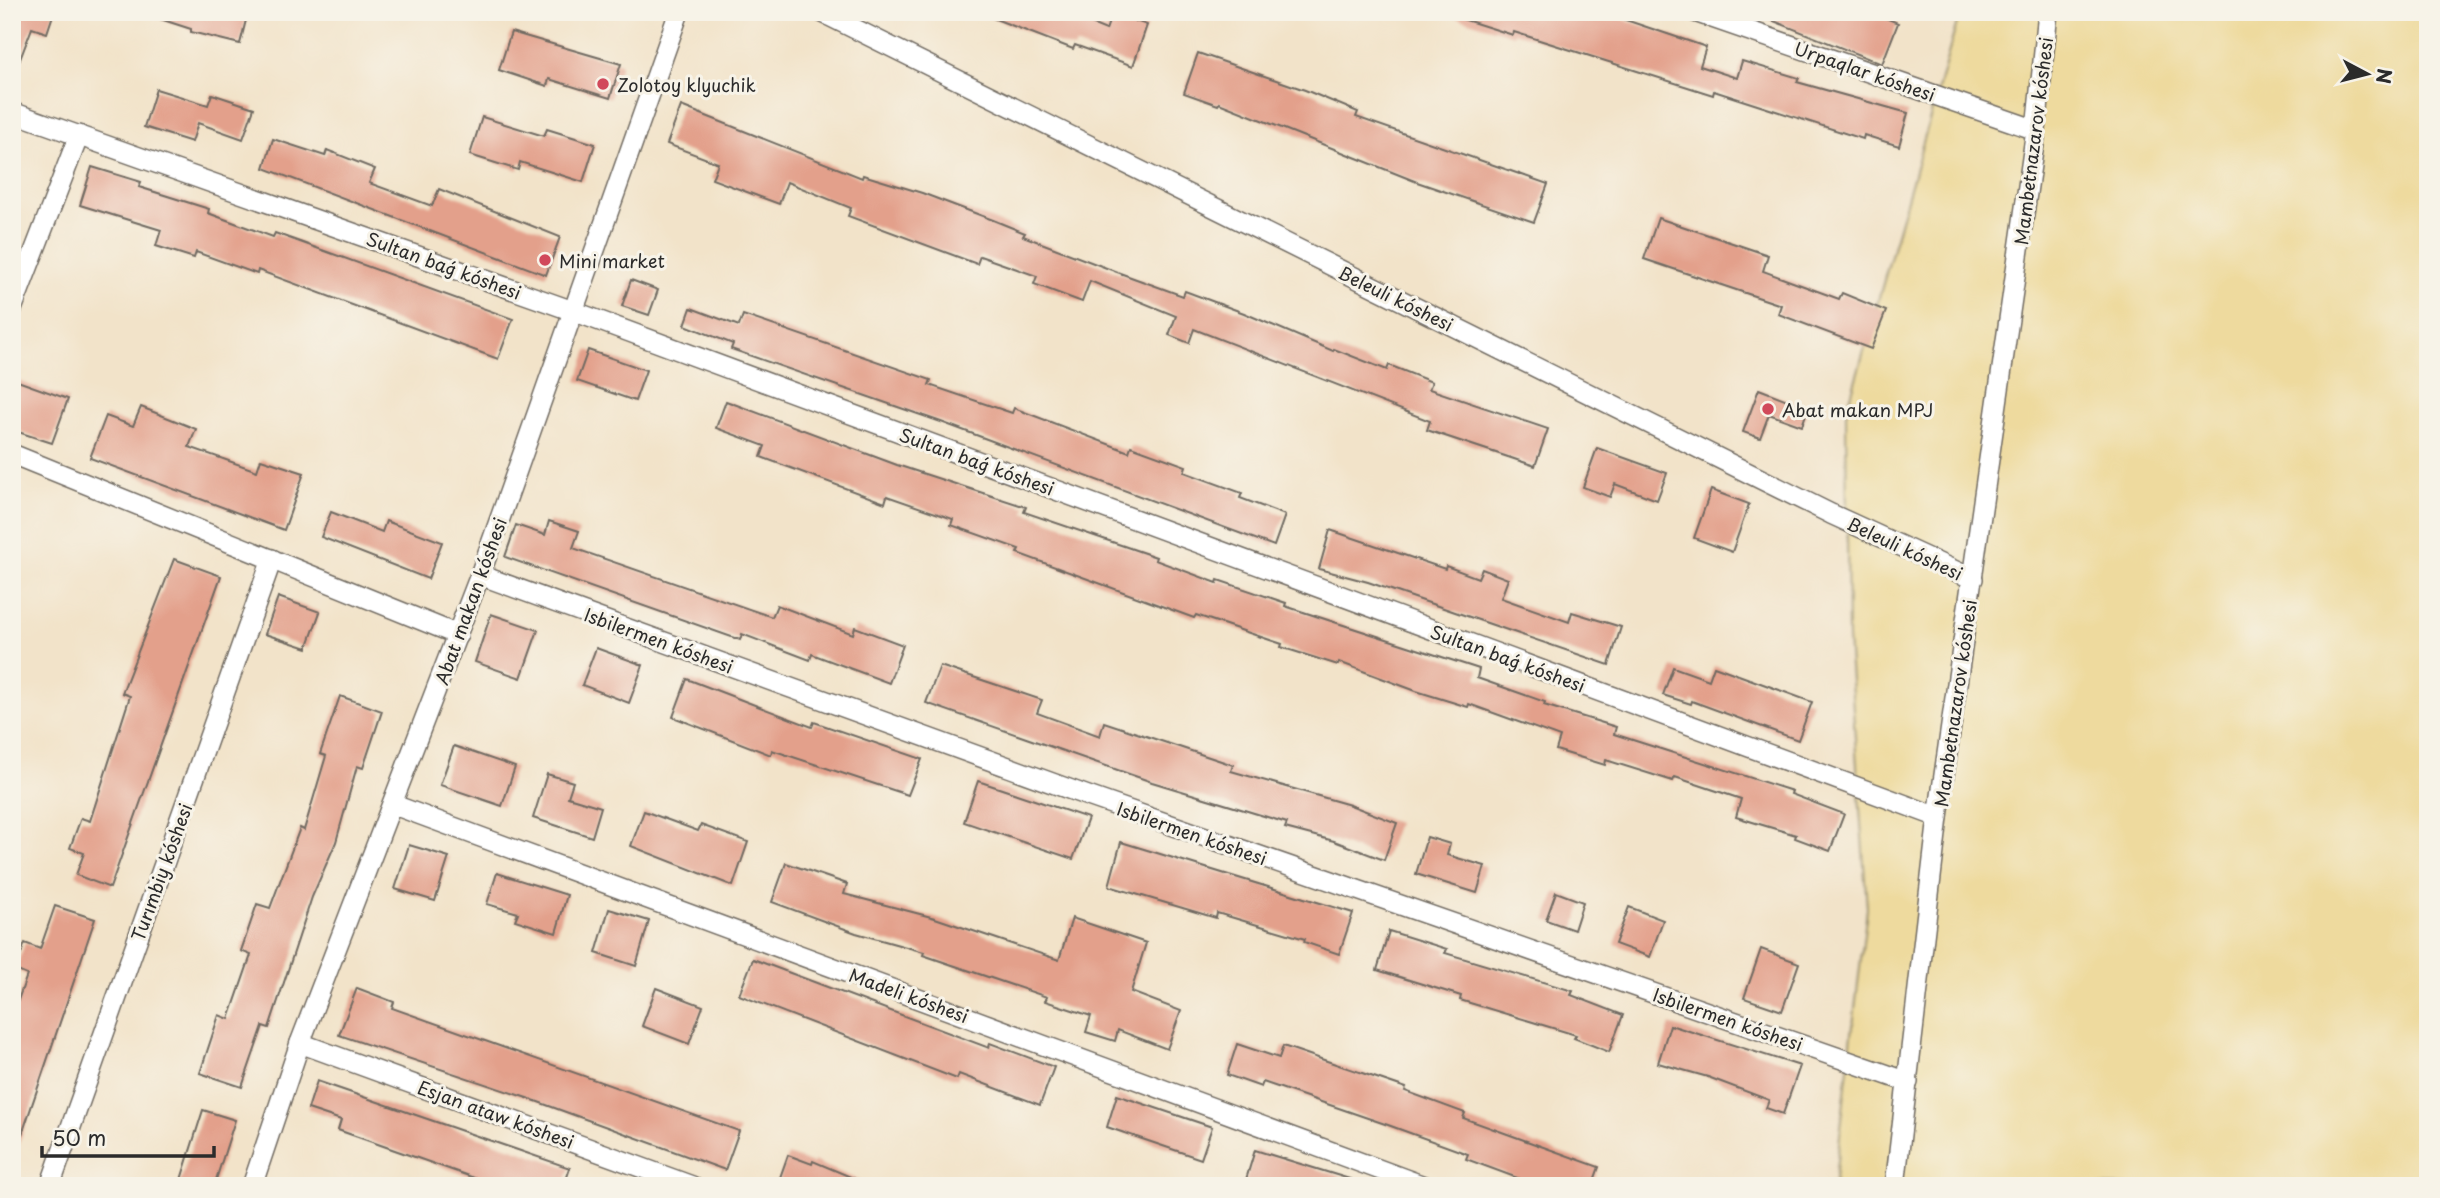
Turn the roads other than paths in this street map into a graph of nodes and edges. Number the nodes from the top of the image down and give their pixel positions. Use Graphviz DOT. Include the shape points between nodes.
graph roads {
  1 [pos="680,12"];
  2 [pos="821,12"];
  3 [pos="1695,12"];
  4 [pos="2048,12"];
  5 [pos="12,113"];
  6 [pos="2036,130"];
  7 [pos="79,135"];
  8 [pos="12,309"];
  9 [pos="573,311"];
  10 [pos="12,454"];
  11 [pos="272,559"];
  12 [pos="480,575"];
  13 [pos="1973,579"];
  14 [pos="458,635"];
  15 [pos="394,805"];
  16 [pos="1938,817"];
  17 [pos="300,1043"];
  18 [pos="1908,1082"];
  19 [pos="50,1186"];
  20 [pos="252,1186"];
  21 [pos="692,1186"];
  22 [pos="1424,1186"];
  23 [pos="1895,1186"];
  1 -- 9 [label="street, Abat makan kóshesi"];
  2 -- 13 [label="street, Beleuli kóshesi" via="1830,514"];
  3 -- 6 [label="street, Urpaqlar kóshesi"];
  4 -- 6 [label="street, Mambetnazarov kóshesi"];
  5 -- 7 [label="street, Sultan baǵ kóshesi"];
  6 -- 13 [label="street, Mambetnazarov kóshesi"];
  7 -- 8 [label="street"];
  7 -- 9 [label="street, Sultan baǵ kóshesi"];
  9 -- 12 [label="street, Abat makan kóshesi"];
  9 -- 16 [label="street, Sultan baǵ kóshesi"];
  10 -- 11 [label="street"];
  11 -- 14 [label="street"];
  11 -- 19 [label="street, Turımbiy kóshesi"];
  12 -- 14 [label="street, Abat makan kóshesi"];
  12 -- 18 [label="street, Isbilermen kóshesi" via="1088,796"];
  13 -- 16 [label="street, Mambetnazarov kóshesi"];
  14 -- 15 [label="street, Abat makan kóshesi"];
  15 -- 17 [label="street, Abat makan kóshesi"];
  15 -- 22 [label="street, Madeli kóshesi"];
  16 -- 18 [label="street, Mambetnazarov kóshesi"];
  17 -- 20 [label="street, Abat makan kóshesi"];
  17 -- 21 [label="street, Esjan ataw kóshesi"];
  18 -- 23 [label="street, Mambetnazarov kóshesi"];
}
